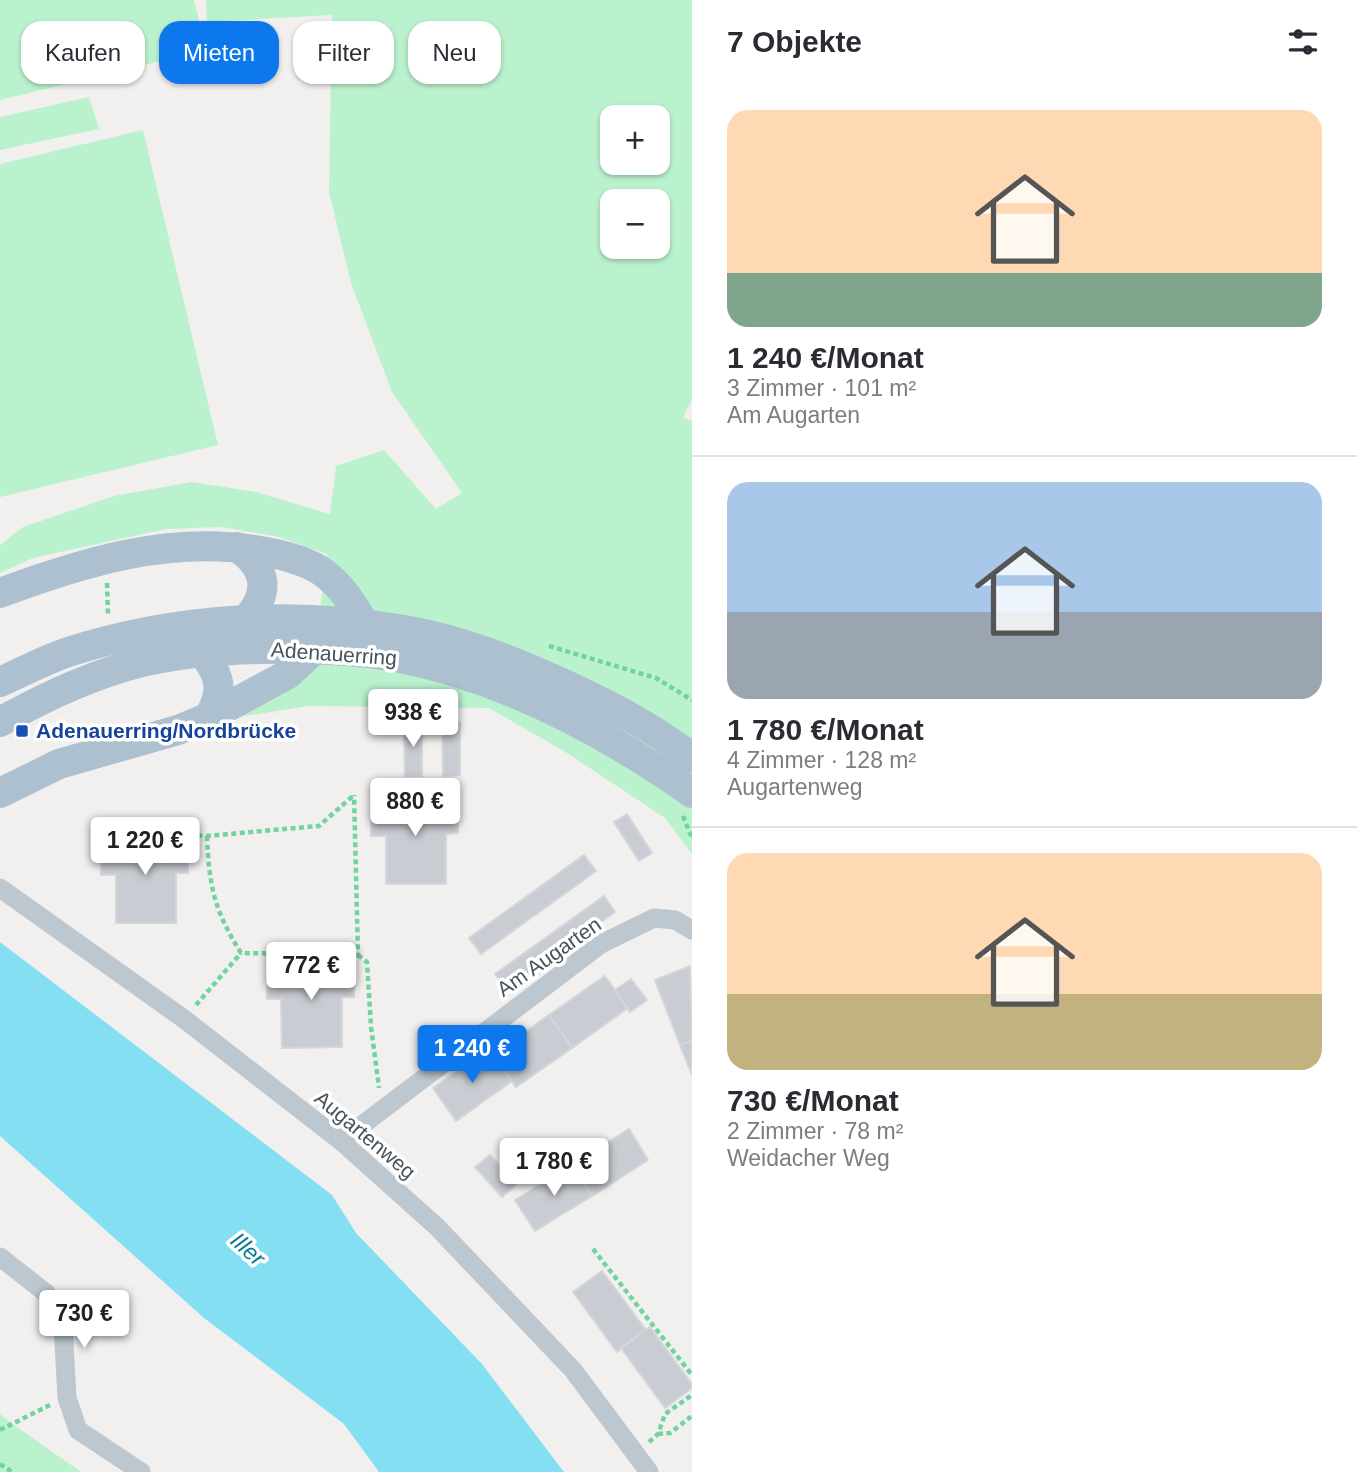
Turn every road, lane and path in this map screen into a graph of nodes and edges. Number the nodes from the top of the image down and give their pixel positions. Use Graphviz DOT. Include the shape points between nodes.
graph roads {
  1 [pos="237,547"];
  2 [pos="0,593"];
  3 [pos="246,620"];
  4 [pos="364,624"];
  5 [pos="315,649"];
  6 [pos="202,652"];
  7 [pos="0,682"];
  8 [pos="209,718"];
  9 [pos="0,722"];
  10 [pos="692,758"];
  11 [pos="415,792"];
  12 [pos="0,793"];
  13 [pos="692,793"];
  14 [pos="414,800"];
  15 [pos="183,824"];
  16 [pos="144,825"];
  17 [pos="182,834"];
  18 [pos="207,836"];
  19 [pos="0,888"];
  20 [pos="692,930"];
  21 [pos="241,953"];
  22 [pos="310,954"];
  23 [pos="358,955"];
  24 [pos="310,964"];
  25 [pos="184,1019"];
  26 [pos="382,1108"];
  27 [pos="341,1141"];
  28 [pos="593,1249"];
  29 [pos="0,1257"];
  30 [pos="629,1296"];
  31 [pos="623,1300"];
  32 [pos="692,1375"];
  33 [pos="692,1395"];
  34 [pos="66,1398"];
  35 [pos="692,1416"];
  36 [pos="0,1430"];
  37 [pos="657,1434"];
  38 [pos="636,1455"];
  39 [pos="0,1464"];
  40 [pos="12,1472"];
  41 [pos="141,1472"];
  42 [pos="649,1472"];
  1 -- 2 [label="main road" via="152,549 96,561"];
  1 -- 3 [label="main road" via="253,558 263,581 258,608"];
  1 -- 4 [label="main road" via="280,554 317,568 350,599"];
  3 -- 4 [label="main road, Adenauerring"];
  3 -- 7 [label="main road, Adenauerring" via="145,633 66,653"];
  4 -- 10 [label="main road, Adenauerring" via="406,630 512,661 602,702"];
  5 -- 6 [label="main road, Adenauerring"];
  5 -- 8 [label="main road" via="288,674"];
  5 -- 13 [label="main road, Adenauerring" via="396,657 514,694 583,725"];
  6 -- 8 [label="main road" via="219,685 218,702"];
  6 -- 9 [label="main road, Adenauerring" via="146,661 78,683"];
  8 -- 12 [label="main road" via="59,764"];
  11 -- 14 [label="path"];
  15 -- 17 [label="path"];
  16 -- 17 [label="path" via="144,837"];
  17 -- 18 [label="path"];
  18 -- 21 [label="path" via="212,897"];
  18 -- 23 [label="path" via="319,826 354,795"];
  19 -- 25 [label="street, Augartenweg"];
  20 -- 26 [label="street, Am Augarten" via="675,920 654,918 601,944"];
  21 -- 22 [label="path"];
  21 -- 25 [label="path"];
  22 -- 23 [label="path"];
  22 -- 24 [label="path"];
  23 -- 26 [label="path" via="367,962"];
  25 -- 27 [label="street, Augartenweg"];
  26 -- 27 [label="street, Am Augarten"];
  27 -- 38 [label="street, Augartenweg" via="437,1227 573,1370"];
  28 -- 30 [label="path"];
  29 -- 34 [label="street" via="46,1293 63,1324"];
  30 -- 31 [label="path"];
  30 -- 32 [label="path"];
  33 -- 37 [label="path" via="665,1414"];
  34 -- 36 [label="path"];
  34 -- 41 [label="street" via="78,1430"];
  35 -- 37 [label="path" via="670,1433"];
  37 -- 38 [label="path"];
  38 -- 42 [label="street, Augartenweg"];
  39 -- 40 [label="path"];
}
